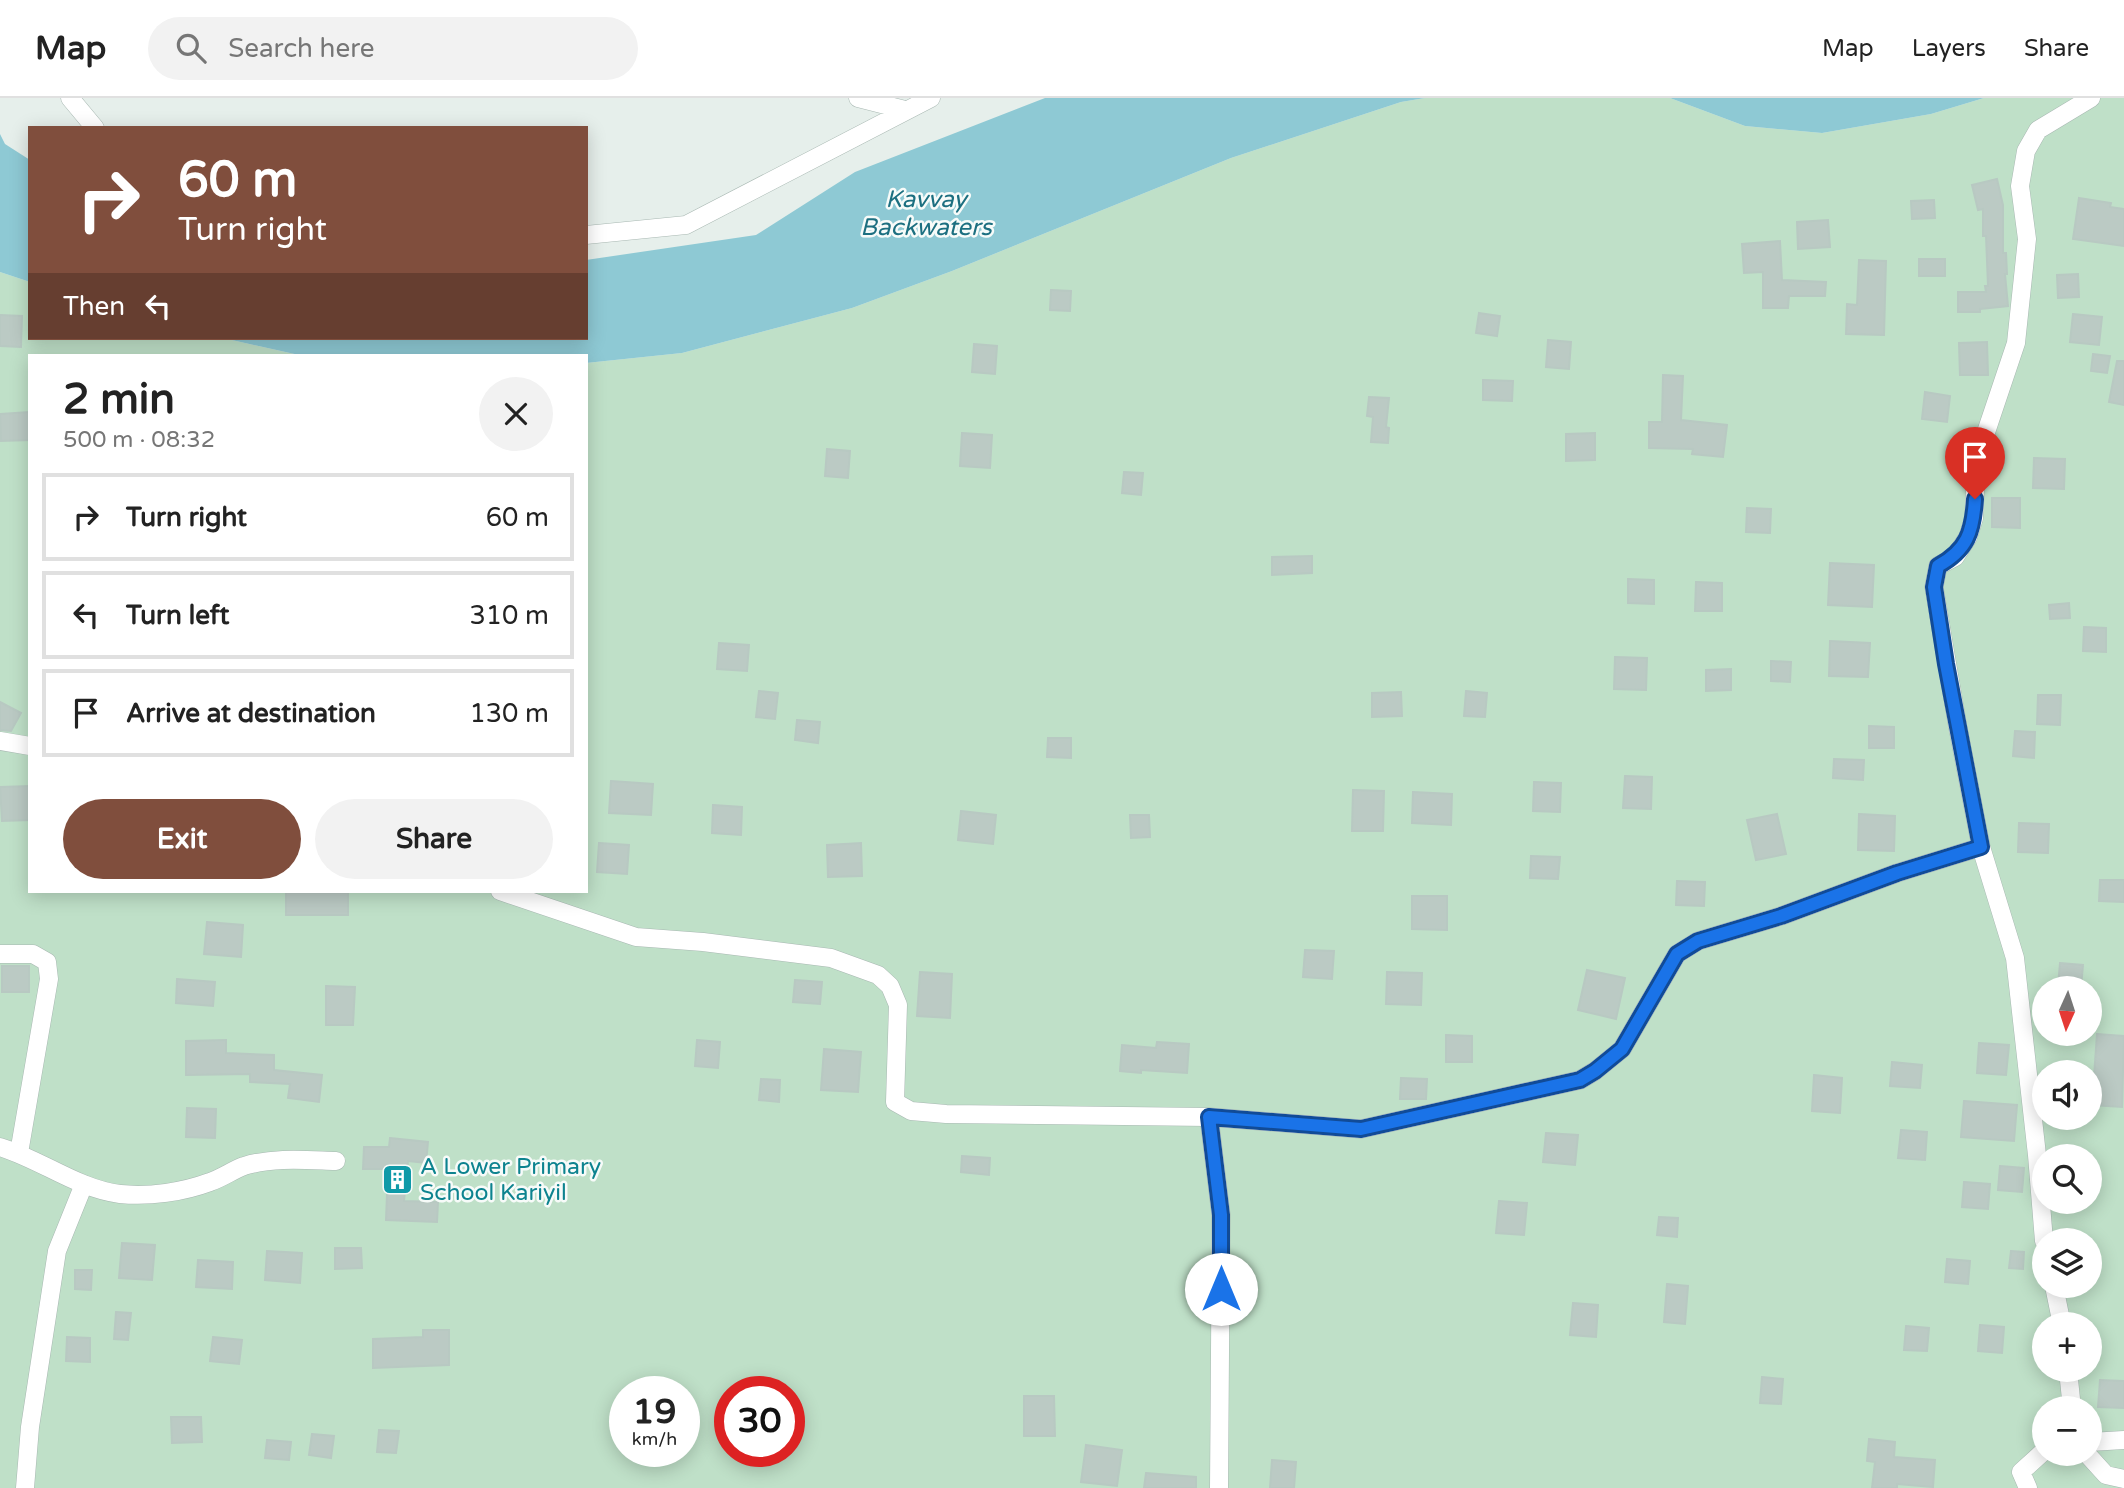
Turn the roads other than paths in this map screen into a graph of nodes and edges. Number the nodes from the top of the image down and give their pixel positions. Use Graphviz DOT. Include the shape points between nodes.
graph roads {
  1 [pos="70,98"];
  2 [pos="858,98"];
  3 [pos="931,98"];
  4 [pos="2091,98"];
  5 [pos="905,110"];
  6 [pos="93,126"];
  7 [pos="588,235"];
  8 [pos="0,741"];
  9 [pos="28,747"];
  10 [pos="1981,847"];
  11 [pos="506,893"];
  12 [pos="0,954"];
  13 [pos="1209,1117"];
  14 [pos="0,1147"];
  15 [pos="19,1153"];
  16 [pos="335,1161"];
  17 [pos="84,1184"];
  18 [pos="2043,1228"];
  19 [pos="2124,1440"];
  20 [pos="2102,1441"];
  21 [pos="2032,1462"];
  22 [pos="2098,1466"];
  23 [pos="2124,1479"];
  24 [pos="25,1488"];
  25 [pos="1219,1488"];
  26 [pos="2028,1488"];
  1 -- 6 [label="street"];
  2 -- 5 [label="street"];
  3 -- 5 [label="street"];
  4 -- 10 [label="street" via="2038,130 2026,151 2020,186 2027,239 2016,343 1976,462 1974,518 1968,537 1955,557 1938,566 1934,587"];
  5 -- 7 [label="street" via="687,225"];
  8 -- 9 [label="street"];
  10 -- 13 [label="street" via="1698,941 1677,954 1622,1049 1580,1080 1361,1129"];
  10 -- 18 [label="street" via="2015,958"];
  11 -- 13 [label="street" via="636,937 831,958 878,975 890,986 898,1005 895,1102 911,1111"];
  12 -- 15 [label="street" via="33,954 47,962 49,979"];
  13 -- 25 [label="street" via="1221,1215"];
  14 -- 15 [label="street"];
  15 -- 17 [label="street"];
  16 -- 17 [label="street" via="272,1160 172,1193 119,1194"];
  17 -- 24 [label="street" via="57,1251"];
  19 -- 20 [label="street"];
  21 -- 26 [label="street" via="2021,1472"];
  22 -- 23 [label="street" via="2106,1475"];
}
